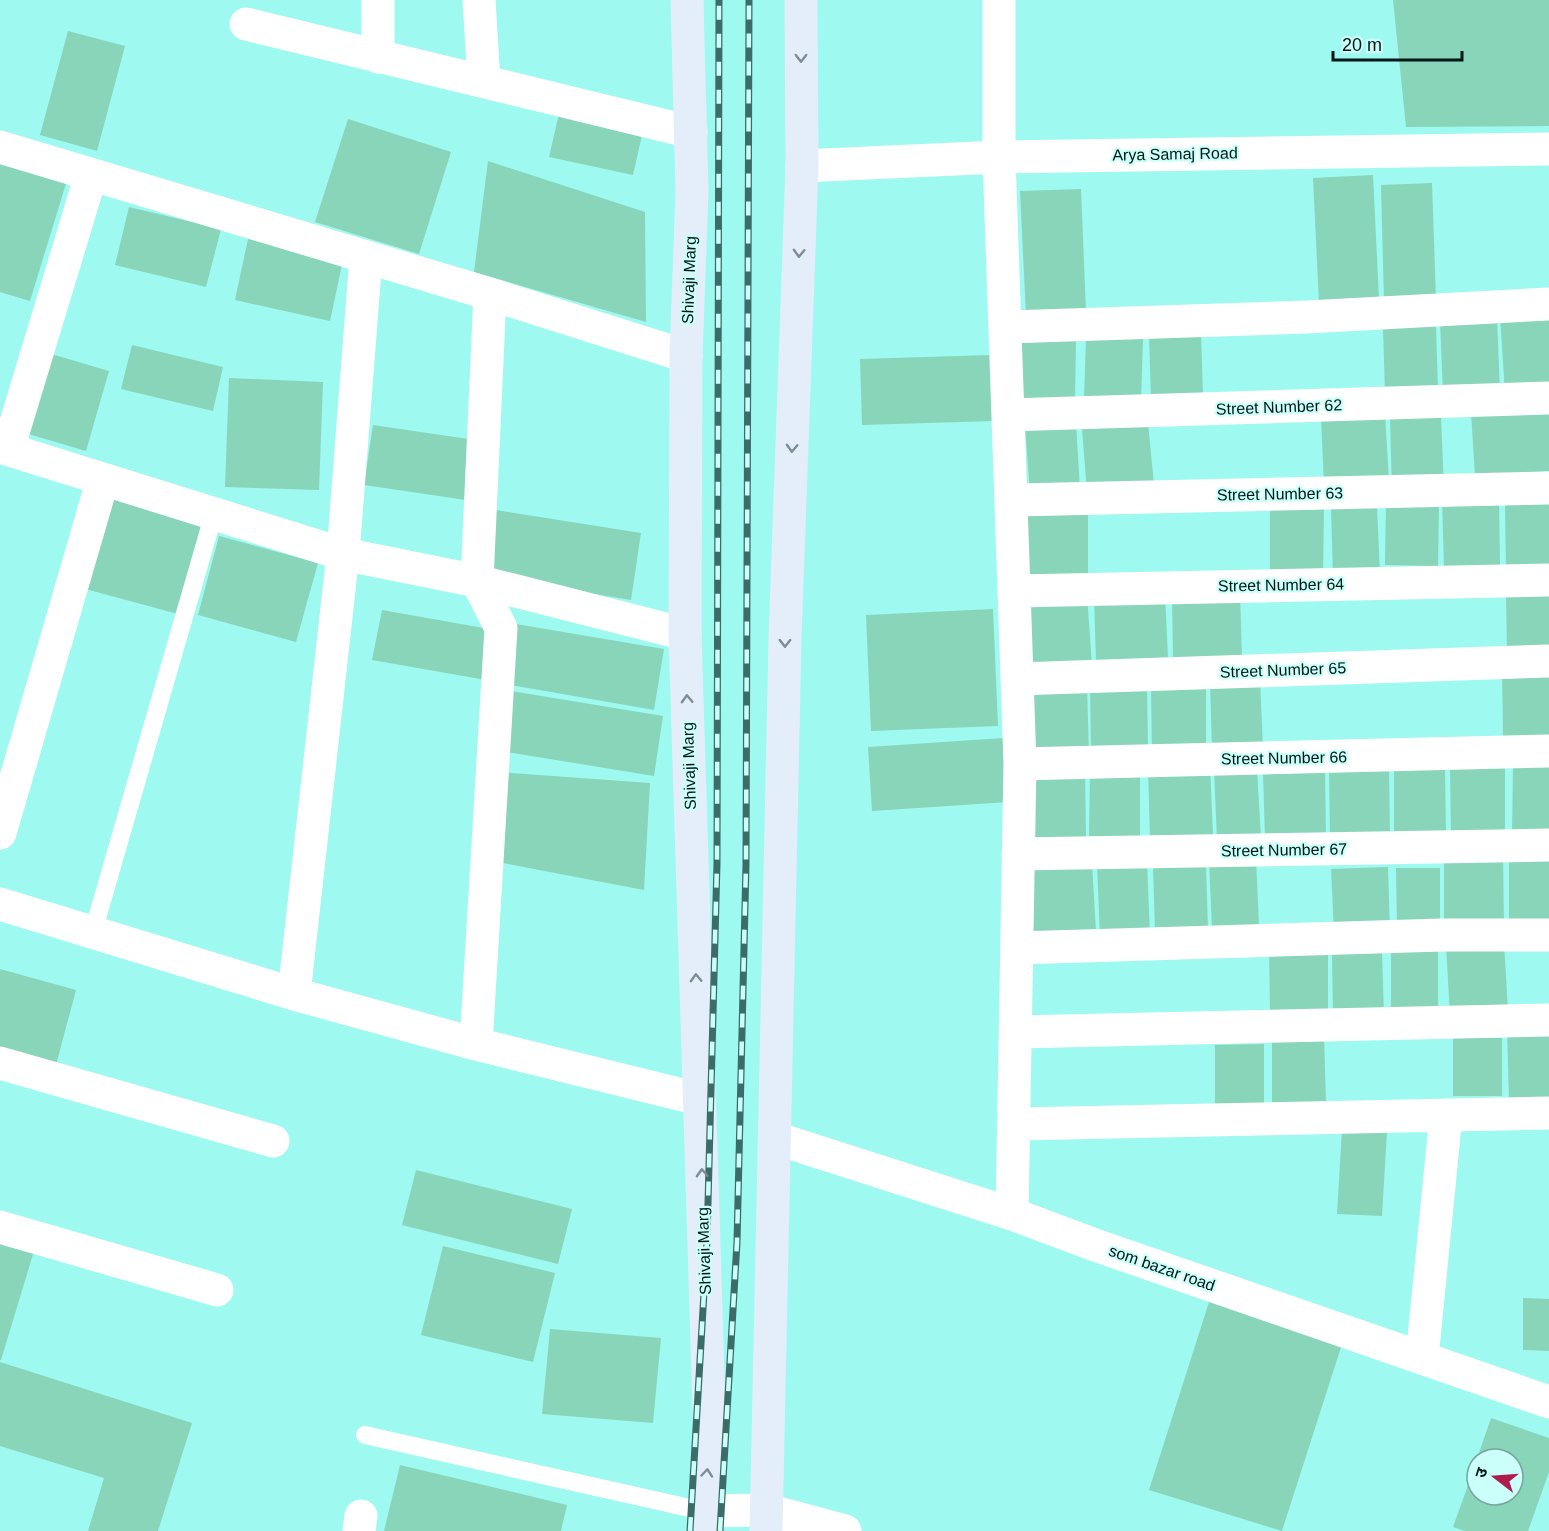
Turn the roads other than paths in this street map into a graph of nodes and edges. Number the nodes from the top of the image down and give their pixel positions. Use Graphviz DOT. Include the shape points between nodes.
graph roads {
  1 [pos="378,0"];
  2 [pos="479,0"];
  3 [pos="687,0"];
  4 [pos="801,0"];
  5 [pos="999,0"];
  6 [pos="246,24"];
  7 [pos="378,57"];
  8 [pos="484,82"];
  9 [pos="691,132"];
  10 [pos="0,147"];
  11 [pos="1549,148"];
  12 [pos="999,157"];
  13 [pos="802,166"];
  14 [pos="91,175"];
  15 [pos="366,257"];
  16 [pos="490,294"];
  17 [pos="1549,304"];
  18 [pos="1005,327"];
  19 [pos="686,356"];
  20 [pos="1549,398"];
  21 [pos="1008,416"];
  22 [pos="4,448"];
  23 [pos="102,479"];
  24 [pos="1549,488"];
  25 [pos="1011,500"];
  26 [pos="214,513"];
  27 [pos="344,554"];
  28 [pos="1549,580"];
  29 [pos="477,581"];
  30 [pos="1014,591"];
  31 [pos="685,634"];
  32 [pos="1549,661"];
  33 [pos="1017,679"];
  34 [pos="1549,751"];
  35 [pos="1020,764"];
  36 [pos="0,833"];
  37 [pos="1549,844"];
  38 [pos="1018,854"];
  39 [pos="0,904"];
  40 [pos="93,932"];
  41 [pos="1549,935"];
  42 [pos="1017,948"];
  43 [pos="294,994"];
  44 [pos="1549,1020"];
  45 [pos="1016,1032"];
  46 [pos="476,1044"];
  47 [pos="0,1063"];
  48 [pos="699,1099"];
  49 [pos="1549,1113"];
  50 [pos="1446,1115"];
  51 [pos="1015,1124"];
  52 [pos="775,1138"];
  53 [pos="273,1141"];
  54 [pos="1012,1214"];
  55 [pos="0,1227"];
  56 [pos="217,1290"];
  57 [pos="1422,1358"];
  58 [pos="1549,1402"];
  59 [pos="365,1435"];
  60 [pos="766,1520"];
  61 [pos="703,1521"];
  62 [pos="845,1531"];
  1 -- 7 [label="street"];
  2 -- 8 [label="street"];
  3 -- 9 [label="main road, Shivaji Marg"];
  4 -- 13 [label="main road, one-way"];
  5 -- 12 [label="street"];
  6 -- 7 [label="street"];
  7 -- 8 [label="street"];
  8 -- 9 [label="street"];
  9 -- 19 [label="main road, Shivaji Marg"];
  10 -- 14 [label="street"];
  11 -- 12 [label="street, Arya Samaj Road"];
  12 -- 13 [label="street, Arya Samaj Road"];
  12 -- 18 [label="street"];
  13 -- 52 [label="main road, one-way" via="785,638"];
  14 -- 15 [label="street"];
  14 -- 22 [label="street"];
  15 -- 16 [label="street"];
  15 -- 27 [label="street"];
  16 -- 19 [label="street"];
  16 -- 29 [label="street"];
  17 -- 18 [label="street"];
  18 -- 21 [label="street"];
  19 -- 31 [label="main road, Shivaji Marg"];
  20 -- 21 [label="street, Street Number 62"];
  21 -- 25 [label="street"];
  22 -- 23 [label="street"];
  23 -- 26 [label="street"];
  23 -- 36 [label="street"];
  24 -- 25 [label="street, Street Number 63"];
  25 -- 30 [label="street"];
  26 -- 27 [label="street"];
  26 -- 40 [label="lane"];
  27 -- 29 [label="street"];
  27 -- 43 [label="street"];
  28 -- 30 [label="street, Street Number 64"];
  29 -- 31 [label="street"];
  29 -- 46 [label="street" via="501,628"];
  30 -- 33 [label="street"];
  48 -- 31 [label="main road, Shivaji Marg, one-way"];
  32 -- 33 [label="street, Street Number 65"];
  33 -- 35 [label="street"];
  34 -- 35 [label="street, Street Number 66"];
  35 -- 38 [label="street"];
  37 -- 38 [label="street, Street Number 67"];
  38 -- 42 [label="street"];
  39 -- 40 [label="street"];
  40 -- 43 [label="street"];
  41 -- 42 [label="street"];
  42 -- 45 [label="street"];
  43 -- 46 [label="street"];
  44 -- 45 [label="street"];
  45 -- 51 [label="street"];
  46 -- 48 [label="street"];
  47 -- 53 [label="street"];
  61 -- 48 [label="main road, Shivaji Marg, one-way" via="710,1439"];
  49 -- 50 [label="street"];
  50 -- 51 [label="street"];
  50 -- 57 [label="street"];
  51 -- 54 [label="street"];
  52 -- 54 [label="street, som bazar road"];
  52 -- 60 [label="main road"];
  54 -- 57 [label="street, som bazar road"];
  55 -- 56 [label="street"];
  57 -- 58 [label="street, som bazar road"];
  59 -- 61 [label="lane"];
  60 -- 61 [label="street"];
  60 -- 62 [label="street"];
}
